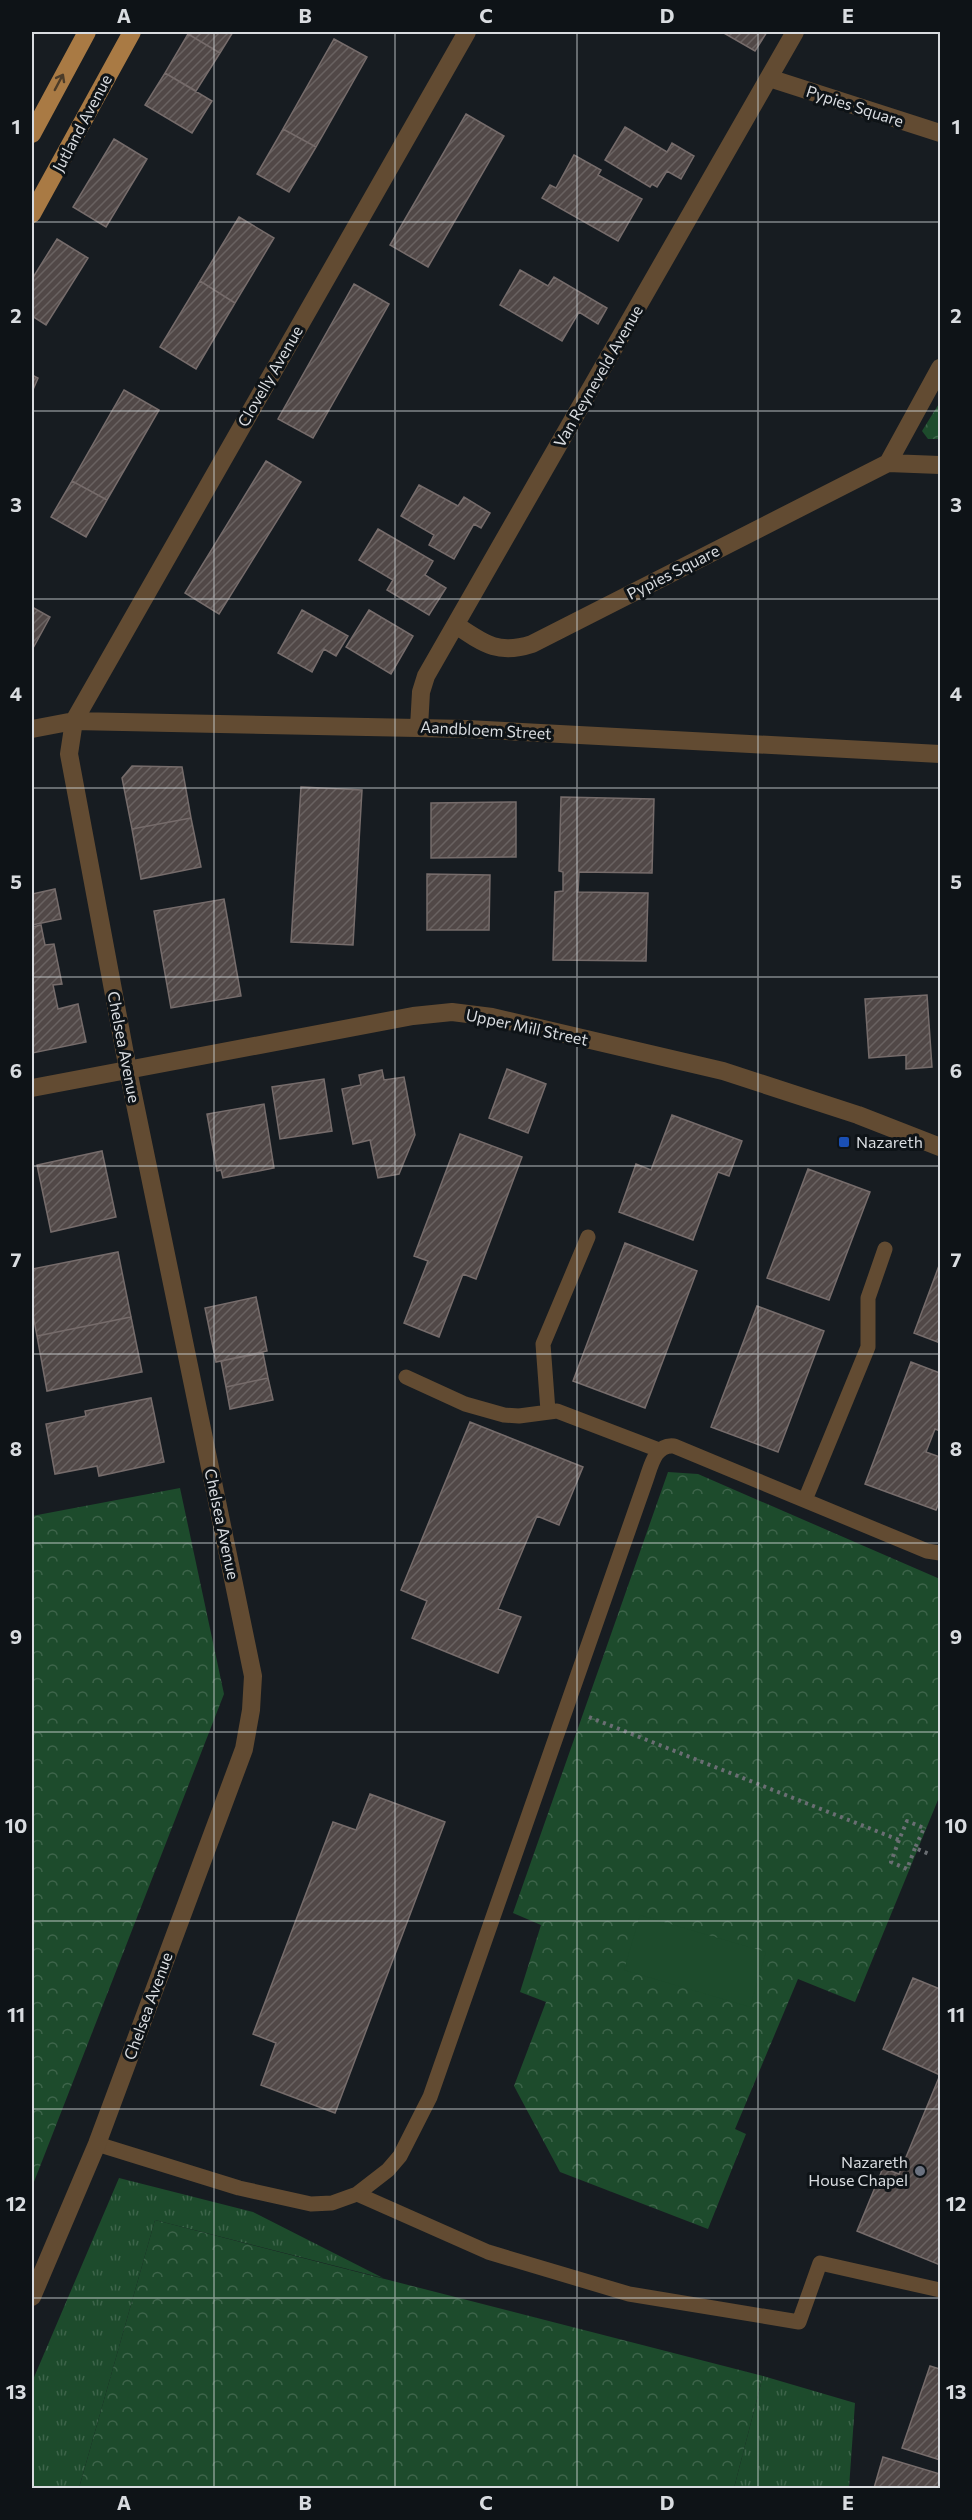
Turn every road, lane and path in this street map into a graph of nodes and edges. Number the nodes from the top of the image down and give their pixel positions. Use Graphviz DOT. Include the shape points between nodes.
graph roads {
  1 [pos="87,32"];
  2 [pos="132,32"];
  3 [pos="466,32"];
  4 [pos="795,32"];
  5 [pos="770,78"];
  6 [pos="940,133"];
  7 [pos="32,134"];
  8 [pos="32,214"];
  9 [pos="940,368"];
  10 [pos="888,463"];
  11 [pos="940,465"];
  12 [pos="456,625"];
  13 [pos="74,721"];
  14 [pos="418,727"];
  15 [pos="32,729"];
  16 [pos="940,754"];
  17 [pos="128,1070"];
  18 [pos="32,1088"];
  19 [pos="940,1147"];
  20 [pos="588,1236"];
  21 [pos="885,1249"];
  22 [pos="406,1377"];
  23 [pos="548,1411"];
  24 [pos="659,1450"];
  25 [pos="805,1500"];
  26 [pos="940,1553"];
  27 [pos="566,1708"];
  28 [pos="899,1840"];
  29 [pos="915,1848"];
  30 [pos="929,1854"];
  31 [pos="98,2144"];
  32 [pos="357,2194"];
  33 [pos="940,2290"];
  34 [pos="32,2297"];
  7 -- 1 [label="main road, one-way"];
  2 -- 8 [label="main road, Jutland Avenue"];
  3 -- 13 [label="street, Clovelly Avenue"];
  4 -- 5 [label="street, Van Reyneveld Avenue"];
  5 -- 6 [label="street, Pypies Square"];
  5 -- 12 [label="street, Van Reyneveld Avenue"];
  9 -- 10 [label="street"];
  10 -- 11 [label="street, Pypies Square"];
  10 -- 12 [label="street, Pypies Square" via="532,644 498,648"];
  12 -- 14 [label="street, Van Reyneveld Avenue" via="423,684"];
  13 -- 14 [label="street, Aandbloem Street"];
  13 -- 15 [label="street, Aandbloem Street"];
  13 -- 17 [label="street, Chelsea Avenue" via="69,754"];
  14 -- 16 [label="street, Aandbloem Street"];
  17 -- 18 [label="street, Upper Mill Street"];
  17 -- 19 [label="street, Upper Mill Street" via="452,1012 492,1017 723,1071 858,1115"];
  17 -- 31 [label="street, Chelsea Avenue" via="253,1676 244,1749"];
  20 -- 23 [label="lane" via="543,1344"];
  21 -- 25 [label="lane" via="868,1298 868,1347"];
  22 -- 23 [label="lane" via="465,1404 504,1415"];
  23 -- 24 [label="lane"];
  24 -- 25 [label="lane" via="674,1446"];
  24 -- 27 [label="lane"];
  25 -- 26 [label="lane"];
  27 -- 28 [label="path"];
  27 -- 32 [label="lane" via="430,2097 400,2156"];
  28 -- 29 [label="path" via="907,1821 924,1828"];
  28 -- 29 [label="path" via="891,1862 907,1869"];
  29 -- 30 [label="path"];
  31 -- 32 [label="lane" via="239,2188 311,2204 332,2203"];
  31 -- 34 [label="street, Chelsea Avenue"];
  32 -- 33 [label="lane" via="488,2252 629,2294 799,2322 820,2263"];
}
